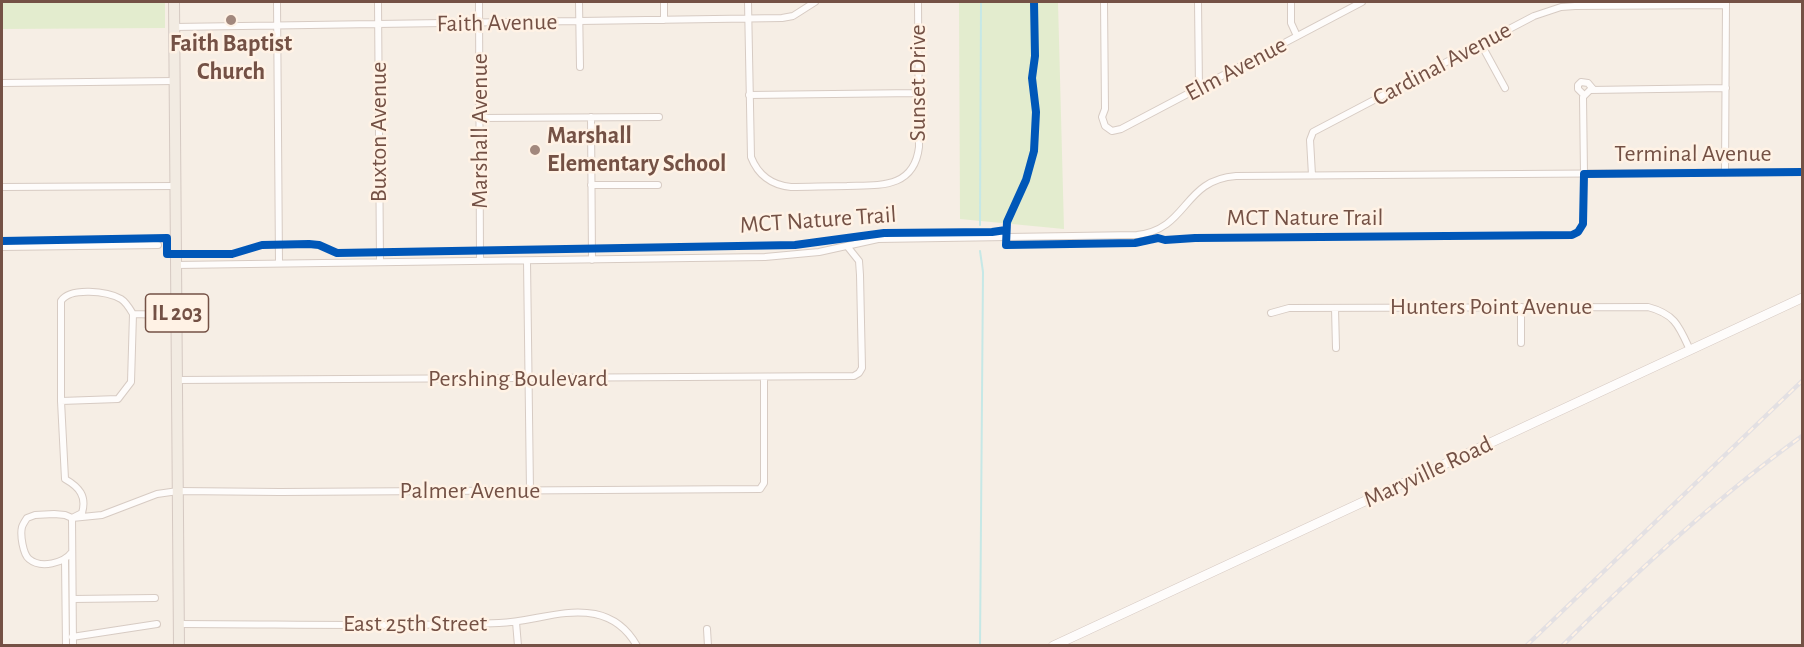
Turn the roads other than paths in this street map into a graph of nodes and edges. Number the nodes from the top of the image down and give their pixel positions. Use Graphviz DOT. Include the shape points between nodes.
graph roads {
  1 [pos="174,2"];
  2 [pos="277,2"];
  3 [pos="378,2"];
  4 [pos="479,2"];
  5 [pos="579,2"];
  6 [pos="664,2"];
  7 [pos="748,2"];
  8 [pos="815,2"];
  9 [pos="918,2"];
  10 [pos="1104,2"];
  11 [pos="1198,2"];
  12 [pos="1291,2"];
  13 [pos="1362,2"];
  14 [pos="1726,3"];
  15 [pos="749,19"];
  16 [pos="664,20"];
  17 [pos="580,21"];
  18 [pos="479,23"];
  19 [pos="378,24"];
  20 [pos="277,25"];
  21 [pos="174,27"];
  22 [pos="1297,36"];
  23 [pos="1481,44"];
  24 [pos="580,67"];
  25 [pos="175,81"];
  26 [pos="2,83"];
  27 [pos="1199,88"];
  28 [pos="1505,88"];
  29 [pos="1726,88"];
  30 [pos="1593,89"];
  31 [pos="918,93"];
  32 [pos="749,94"];
  33 [pos="1584,95"];
  34 [pos="591,117"];
  35 [pos="659,117"];
  36 [pos="480,118"];
  37 [pos="1803,172"];
  38 [pos="1725,173"];
  39 [pos="1584,174"];
  40 [pos="1312,175"];
  41 [pos="591,185"];
  42 [pos="658,185"];
  43 [pos="176,186"];
  44 [pos="2,187"];
  45 [pos="158,245"];
  46 [pos="847,246"];
  47 [pos="2,247"];
  48 [pos="592,260"];
  49 [pos="480,261"];
  50 [pos="527,261"];
  51 [pos="380,262"];
  52 [pos="279,263"];
  53 [pos="176,265"];
  54 [pos="1803,298"];
  55 [pos="1521,307"];
  56 [pos="1335,308"];
  57 [pos="1271,313"];
  58 [pos="133,314"];
  59 [pos="166,315"];
  60 [pos="1521,343"];
  61 [pos="1336,348"];
  62 [pos="1690,350"];
  63 [pos="764,377"];
  64 [pos="528,379"];
  65 [pos="177,380"];
  66 [pos="61,401"];
  67 [pos="178,491"];
  68 [pos="530,491"];
  69 [pos="72,518"];
  70 [pos="72,552"];
  71 [pos="65,560"];
  72 [pos="155,598"];
  73 [pos="74,599"];
  74 [pos="516,622"];
  75 [pos="157,624"];
  76 [pos="178,624"];
  77 [pos="707,629"];
  78 [pos="72,637"];
  79 [pos="66,645"];
  80 [pos="73,645"];
  81 [pos="179,645"];
  82 [pos="518,645"];
  83 [pos="637,645"];
  84 [pos="708,645"];
  85 [pos="1053,645"];
  1 -- 21 [label="main road, IL 203"];
  2 -- 20 [label="street"];
  3 -- 19 [label="street, Buxton Avenue"];
  4 -- 18 [label="street, Marshall Avenue"];
  5 -- 17 [label="street"];
  6 -- 16 [label="street"];
  7 -- 15 [label="street, Sunset Drive"];
  8 -- 15 [label="street, Faith Avenue" via="793,16"];
  9 -- 31 [label="street, Sunset Drive"];
  10 -- 27 [label="street, Elm Avenue" via="1102,117 1108,129 1121,129"];
  11 -- 27 [label="street"];
  12 -- 22 [label="street" via="1291,23"];
  13 -- 22 [label="street, Elm Avenue"];
  14 -- 23 [label="street, Cardinal Avenue" via="1561,7 1534,16"];
  14 -- 29 [label="street"];
  15 -- 16 [label="street, Faith Avenue"];
  15 -- 32 [label="street, Sunset Drive"];
  16 -- 17 [label="street, Faith Avenue"];
  17 -- 18 [label="street, Faith Avenue"];
  17 -- 24 [label="street"];
  18 -- 19 [label="street, Faith Avenue"];
  18 -- 36 [label="street, Marshall Avenue"];
  19 -- 20 [label="street, Faith Avenue"];
  19 -- 51 [label="street, Buxton Avenue"];
  20 -- 21 [label="street, Faith Avenue"];
  20 -- 52 [label="street"];
  21 -- 25 [label="main road, IL 203"];
  22 -- 27 [label="street, Elm Avenue"];
  23 -- 28 [label="street"];
  23 -- 40 [label="street, Cardinal Avenue" via="1313,132"];
  25 -- 26 [label="street"];
  25 -- 43 [label="main road, IL 203"];
  29 -- 30 [label="street"];
  29 -- 38 [label="street"];
  30 -- 33 [label="street"];
  30 -- 33 [label="street" via="1581,82 1578,89"];
  31 -- 32 [label="street"];
  31 -- 32 [label="street, Sunset Drive" via="918,153 912,168 902,178 885,185 790,187 771,182 754,165 749,148"];
  33 -- 39 [label="street"];
  34 -- 35 [label="street"];
  34 -- 36 [label="street"];
  34 -- 41 [label="street"];
  36 -- 49 [label="street, Marshall Avenue"];
  37 -- 38 [label="street, Terminal Avenue"];
  38 -- 39 [label="street, Terminal Avenue"];
  39 -- 40 [label="street, Terminal Avenue"];
  40 -- 46 [label="street, Terminal Avenue" via="1216,179 1193,195 1167,225 1144,234 891,239"];
  41 -- 42 [label="street"];
  41 -- 48 [label="street"];
  43 -- 44 [label="street"];
  43 -- 53 [label="main road, IL 203"];
  45 -- 47 [label="street"];
  46 -- 48 [label="street, Terminal Avenue" via="785,256"];
  46 -- 63 [label="street, Pershing Boulevard" via="860,267 859,373"];
  48 -- 50 [label="street, Terminal Avenue"];
  49 -- 50 [label="street, Terminal Avenue"];
  49 -- 51 [label="street, Terminal Avenue"];
  50 -- 64 [label="street"];
  51 -- 52 [label="street, Terminal Avenue"];
  52 -- 53 [label="street, Terminal Avenue"];
  53 -- 65 [label="main road, IL 203"];
  54 -- 62 [label="main road, Maryville Road"];
  55 -- 56 [label="street, Hunters Point Avenue"];
  55 -- 60 [label="street"];
  55 -- 62 [label="street, Hunters Point Avenue" via="1661,310 1673,318"];
  56 -- 57 [label="street, Hunters Point Avenue" via="1282,309"];
  56 -- 61 [label="street"];
  58 -- 59 [label="street"];
  58 -- 66 [label="street" via="132,374 126,391 118,399"];
  58 -- 66 [label="street" via="125,302 109,294 64,296 60,308"];
  62 -- 85 [label="main road, Maryville Road"];
  63 -- 64 [label="street, Pershing Boulevard"];
  63 -- 68 [label="street, Palmer Avenue" via="760,489"];
  64 -- 65 [label="street, Pershing Boulevard"];
  64 -- 68 [label="street"];
  65 -- 67 [label="main road, IL 203"];
  66 -- 69 [label="street" via="65,479 83,495 82,513"];
  67 -- 68 [label="street, Palmer Avenue"];
  67 -- 69 [label="street, Palmer Avenue" via="157,494 102,515"];
  67 -- 76 [label="main road, IL 203"];
  69 -- 70 [label="street"];
  69 -- 71 [label="street" via="35,515 27,518 22,527 29,559 38,564"];
  70 -- 71 [label="street"];
  70 -- 73 [label="street"];
  71 -- 79 [label="street"];
  72 -- 73 [label="street"];
  73 -- 78 [label="street"];
  74 -- 76 [label="street, East 25th Street"];
  74 -- 82 [label="street"];
  74 -- 83 [label="street, East 25th Street" via="571,613 595,615 620,624"];
  75 -- 78 [label="street"];
  76 -- 81 [label="main road, IL 203"];
  77 -- 84 [label="street"];
  78 -- 80 [label="street"];
}
